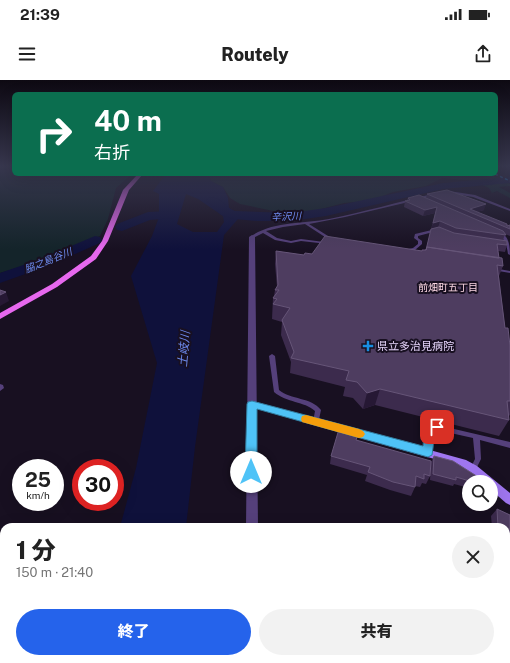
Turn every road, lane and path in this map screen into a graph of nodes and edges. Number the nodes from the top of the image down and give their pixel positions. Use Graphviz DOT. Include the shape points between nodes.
graph roads {
  1 [pos="125,194"];
  2 [pos="438,194"];
  3 [pos="455,194"];
  4 [pos="418,199"];
  5 [pos="425,202"];
  6 [pos="510,210"];
  7 [pos="305,223"];
  8 [pos="262,231"];
  9 [pos="442,232"];
  10 [pos="495,232"];
  11 [pos="252,237"];
  12 [pos="326,243"];
  13 [pos="334,244"];
  14 [pos="502,244"];
  15 [pos="510,245"];
  16 [pos="510,254"];
  17 [pos="405,255"];
  18 [pos="487,268"];
  19 [pos="510,272"];
  20 [pos="0,316"];
  21 [pos="272,356"];
  22 [pos="252,404"];
  23 [pos="316,422"];
  24 [pos="476,436"];
  25 [pos="510,445"];
  26 [pos="428,452"];
  27 [pos="473,469"];
  28 [pos="480,475"];
  29 [pos="498,490"];
  30 [pos="510,500"];
  31 [pos="252,523"];
  1 -- 20 [label="main road" via="106,239 93,257 73,273"];
  2 -- 4 [label="lane"];
  3 -- 6 [label="lane" via="474,196"];
  4 -- 5 [label="lane"];
  4 -- 7 [label="lane"];
  7 -- 8 [label="lane" via="287,224"];
  7 -- 12 [label="lane" via="327,237"];
  8 -- 11 [label="lane"];
  8 -- 12 [label="lane" via="276,239 290,242 301,240"];
  9 -- 17 [label="lane" via="437,230 416,235 420,244 415,250 407,249 399,254"];
  10 -- 15 [label="lane" via="502,235"];
  11 -- 22 [label="street"];
  12 -- 13 [label="lane"];
  14 -- 15 [label="lane"];
  15 -- 16 [label="lane"];
  18 -- 19 [label="lane"];
  21 -- 23 [label="lane" via="276,391 284,398 316,408"];
  22 -- 23 [label="street"];
  22 -- 31 [label="street"];
  23 -- 26 [label="street"];
  24 -- 25 [label="lane"];
  24 -- 26 [label="lane" via="437,427 430,433"];
  24 -- 27 [label="lane" via="478,459"];
  26 -- 27 [label="street"];
  27 -- 28 [label="street"];
  29 -- 30 [label="street"];
}
